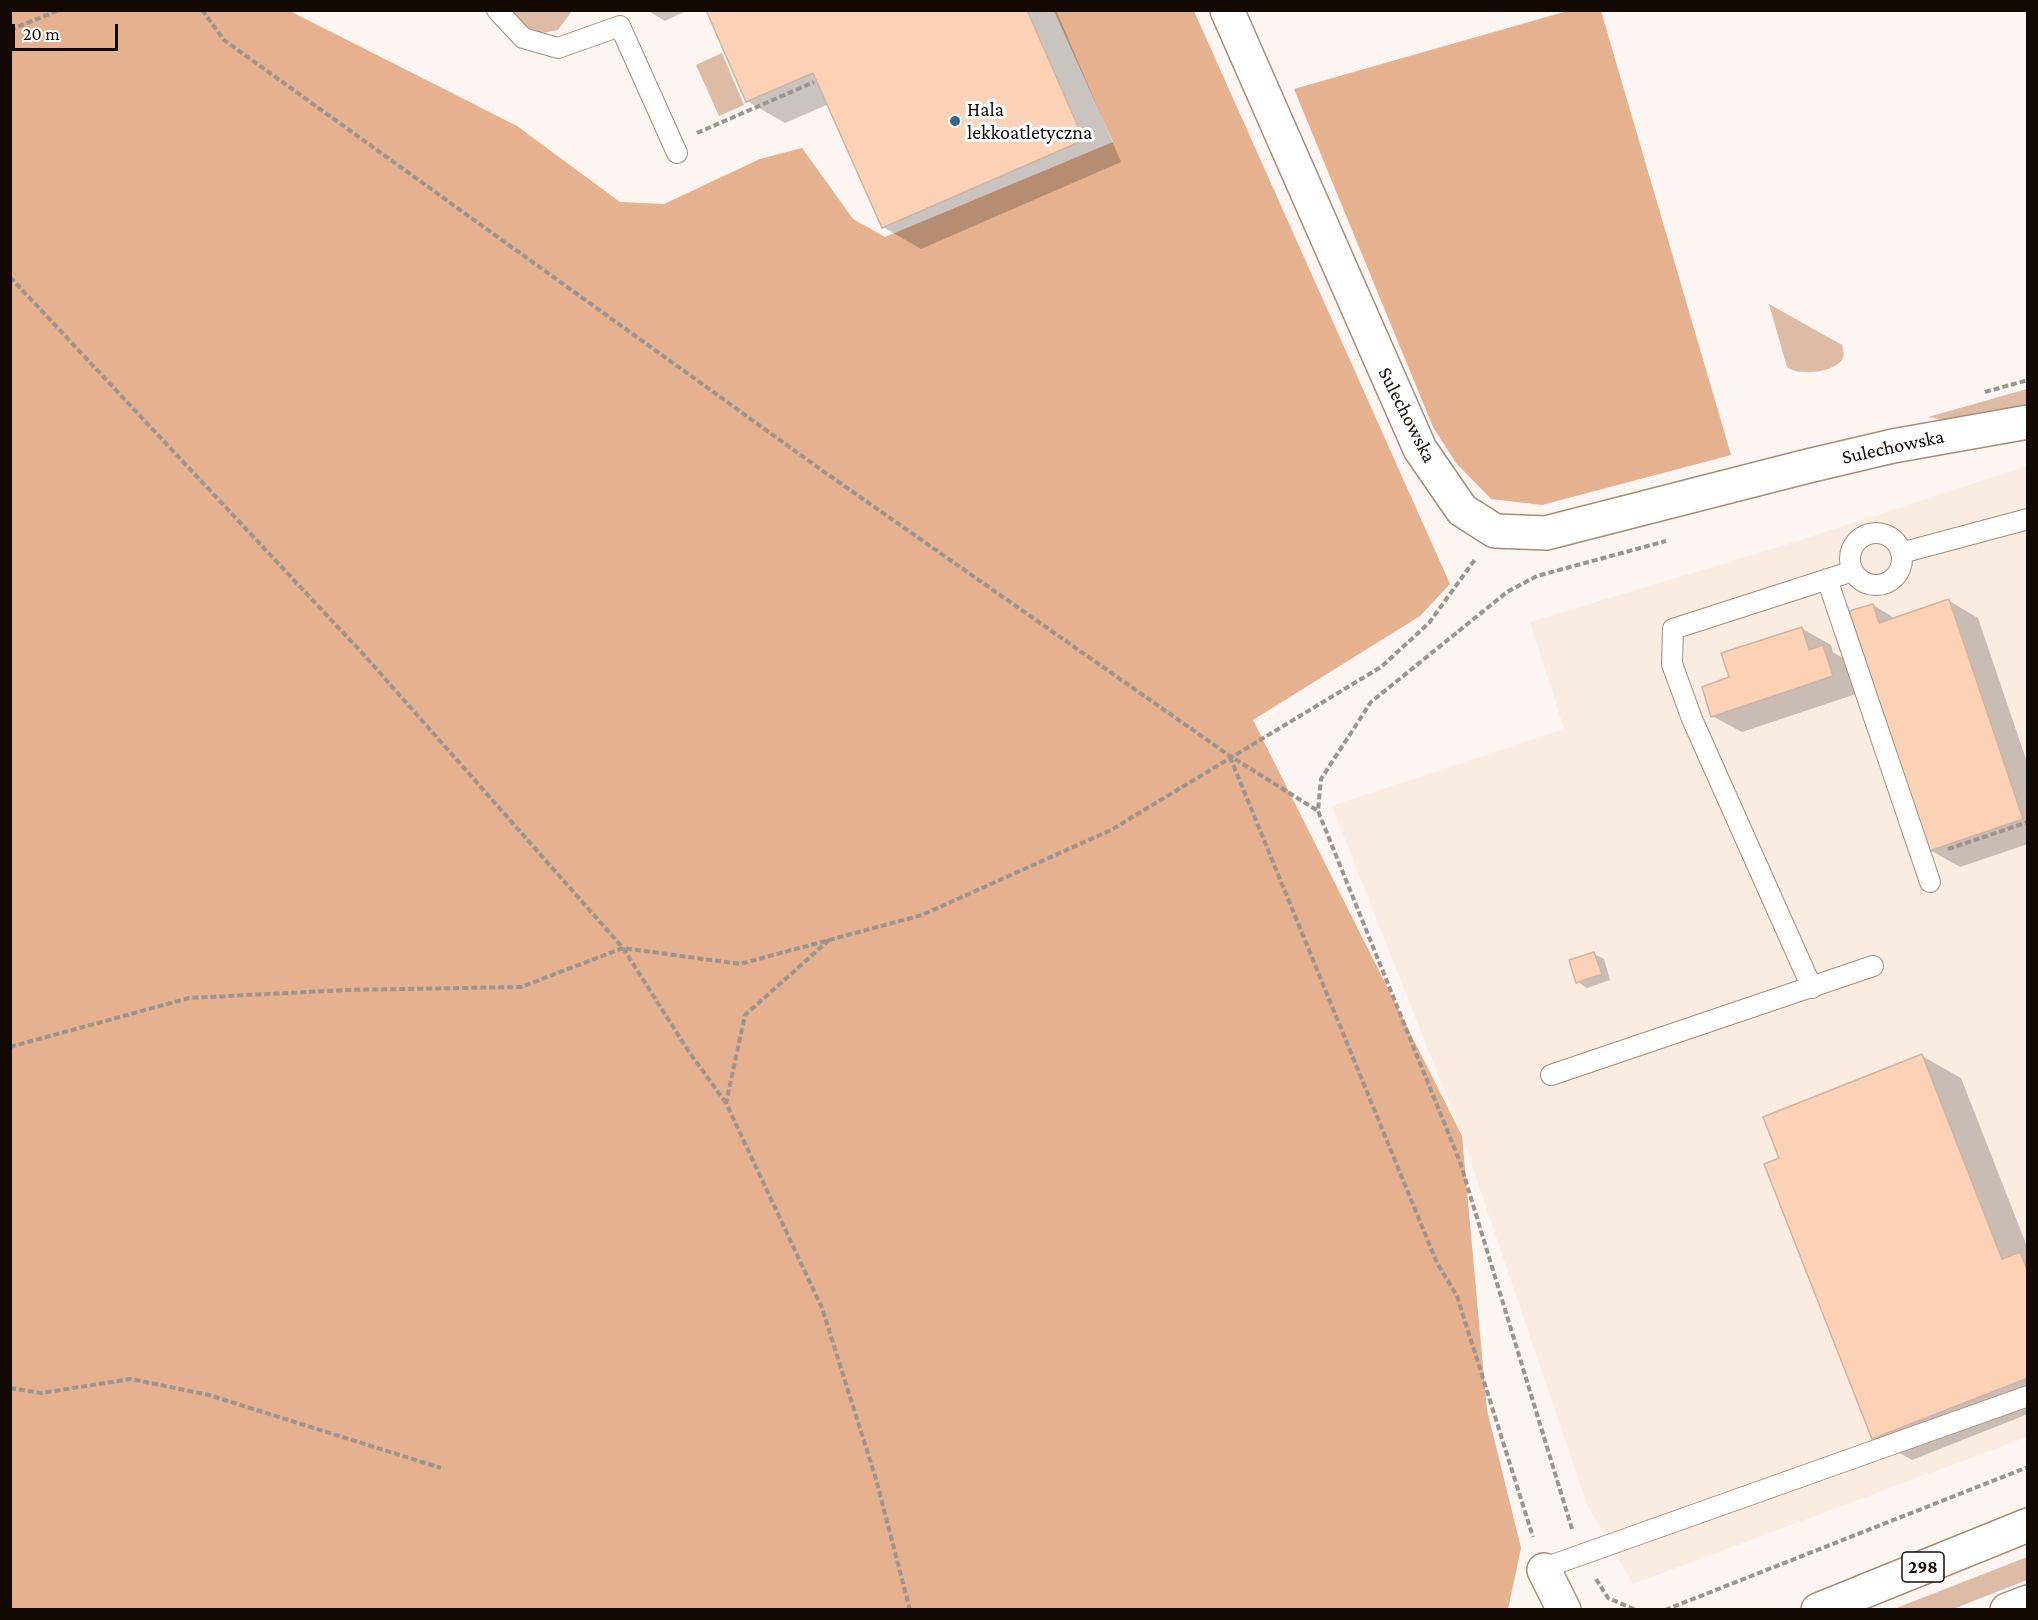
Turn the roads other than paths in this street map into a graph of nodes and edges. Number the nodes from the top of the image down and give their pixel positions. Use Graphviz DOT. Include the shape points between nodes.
graph roads {
  1 [pos="497,10"];
  2 [pos="1227,10"];
  3 [pos="675,149"];
  4 [pos="2028,422"];
  5 [pos="2028,519"];
  6 [pos="1901,553"];
  7 [pos="1853,571"];
  8 [pos="1827,579"];
  9 [pos="1930,882"];
  10 [pos="1874,966"];
  11 [pos="1812,988"];
  12 [pos="1551,1075"];
  13 [pos="2028,1396"];
  14 [pos="2028,1525"];
  15 [pos="1544,1572"];
  16 [pos="2028,1602"];
  17 [pos="1820,1607"];
  18 [pos="1554,1610"];
  19 [pos="1564,1610"];
  20 [pos="2007,1610"];
  1 -- 3 [label="lane" via="523,38 558,48 620,26"];
  2 -- 4 [label="street, Sulechowska" via="1420,449 1462,510 1495,531 1546,533 1893,446"];
  5 -- 6 [label="lane"];
  6 -- 7 [label="lane" via="1900,569 1889,582 1872,585 1857,578"];
  6 -- 7 [label="lane" via="1892,539 1867,535 1854,546 1850,563"];
  7 -- 8 [label="lane"];
  8 -- 9 [label="lane"];
  8 -- 11 [label="lane" via="1673,629 1671,664"];
  10 -- 11 [label="lane"];
  11 -- 12 [label="lane"];
  13 -- 15 [label="lane"];
  14 -- 17 [label="street, 298"];
  15 -- 18 [label="street"];
  15 -- 19 [label="street"];
  16 -- 20 [label="street"];
}
